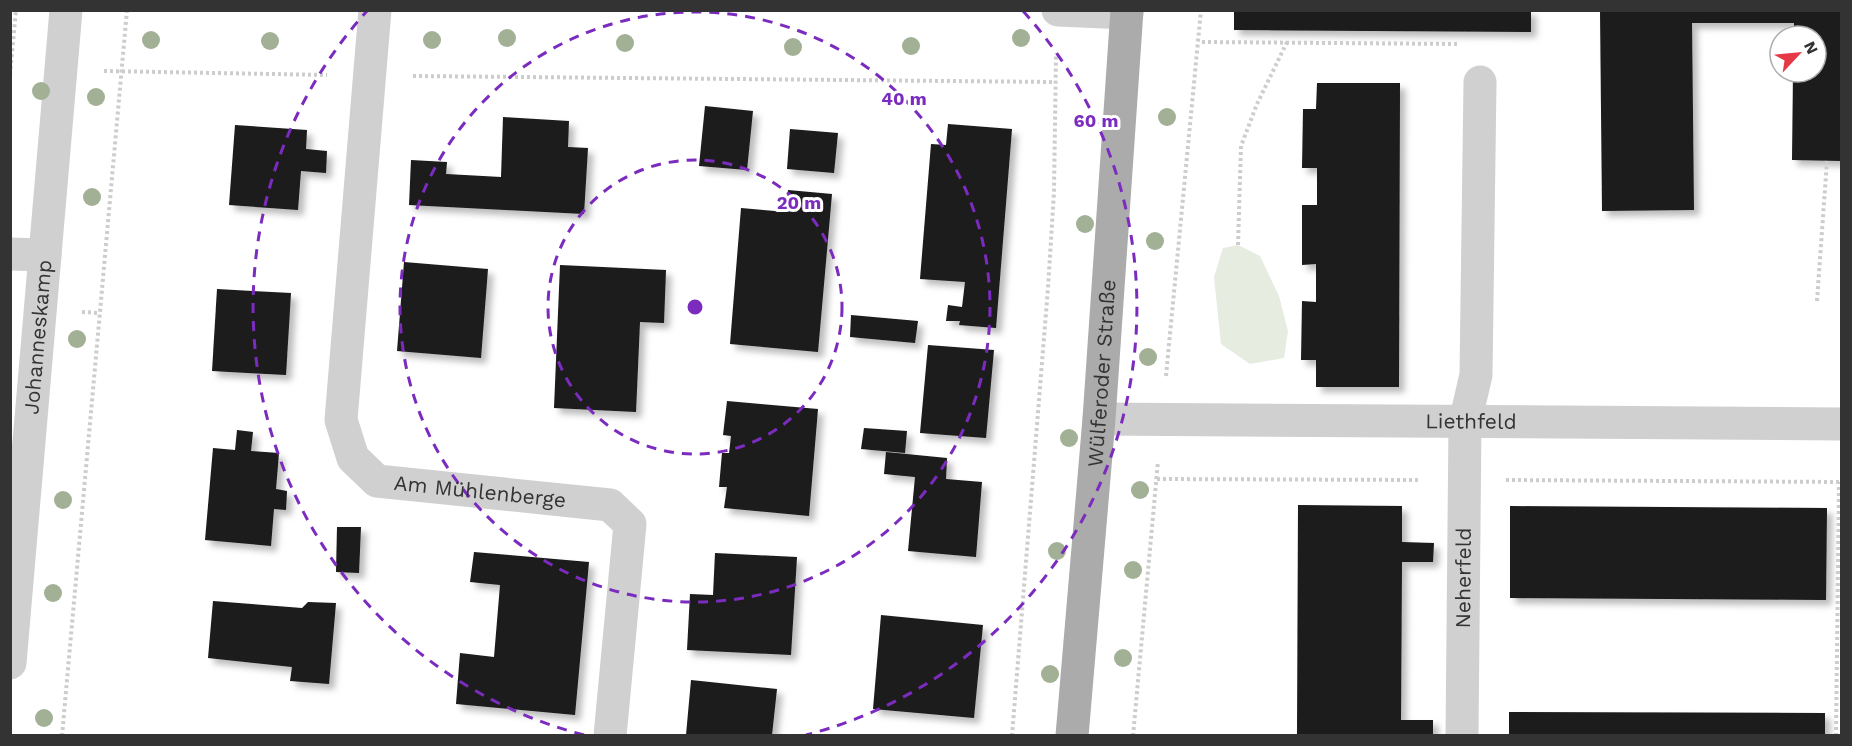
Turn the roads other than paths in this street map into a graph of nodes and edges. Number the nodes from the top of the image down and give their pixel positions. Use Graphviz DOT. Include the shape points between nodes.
graph roads {
  1 [pos="66,10"];
  2 [pos="375,10"];
  3 [pos="1058,10"];
  4 [pos="1127,12"];
  5 [pos="1480,82"];
  6 [pos="10,254"];
  7 [pos="45,255"];
  8 [pos="1099,419"];
  9 [pos="1465,422"];
  10 [pos="1842,424"];
  11 [pos="10,663"];
  12 [pos="610,735"];
  13 [pos="1072,735"];
  14 [pos="1462,735"];
  1 -- 7 [label="street, Johanneskamp"];
  2 -- 12 [label="street, Am Mühlenberge" via="341,420 353,458 377,481 610,505 630,524"];
  3 -- 4 [label="street"];
  4 -- 8 [label="main road, Wülferoder Straße"];
  5 -- 9 [label="street, Neherfeld" via="1476,375"];
  6 -- 7 [label="street"];
  7 -- 11 [label="street, Johanneskamp"];
  8 -- 9 [label="street, Liethfeld"];
  8 -- 13 [label="main road, Wülferoder Straße"];
  9 -- 10 [label="street, Liethfeld"];
  9 -- 14 [label="street, Neherfeld"];
}
